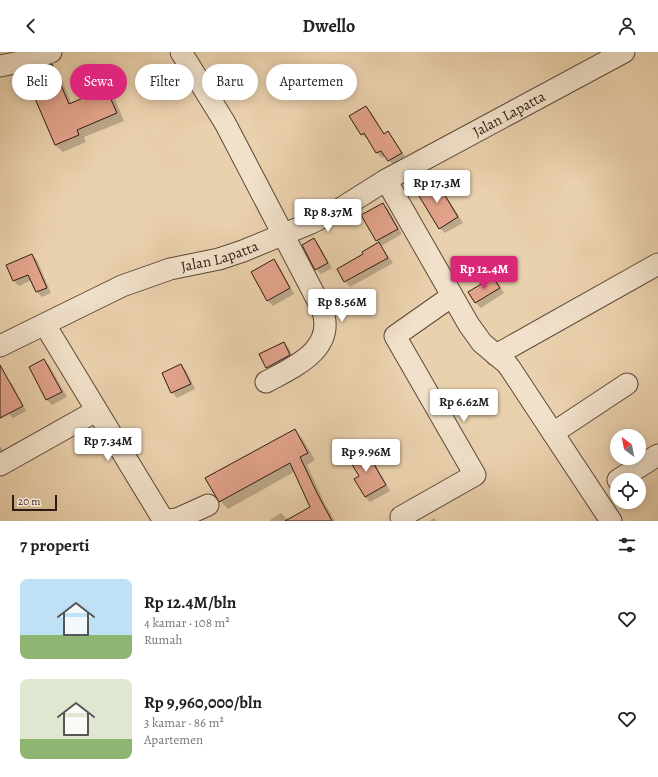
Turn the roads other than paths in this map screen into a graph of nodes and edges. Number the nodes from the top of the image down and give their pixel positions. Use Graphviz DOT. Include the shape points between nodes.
graph roads {
  1 [pos="51,52"];
  2 [pos="181,52"];
  3 [pos="624,52"];
  4 [pos="0,66"];
  5 [pos="386,180"];
  6 [pos="282,235"];
  7 [pos="658,264"];
  8 [pos="452,296"];
  9 [pos="45,325"];
  10 [pos="0,346"];
  11 [pos="496,355"];
  12 [pos="266,382"];
  13 [pos="627,384"];
  14 [pos="96,411"];
  15 [pos="553,433"];
  16 [pos="658,454"];
  17 [pos="0,465"];
  18 [pos="629,473"];
  19 [pos="610,485"];
  20 [pos="595,495"];
  21 [pos="208,505"];
  22 [pos="404,521"];
  23 [pos="611,521"];
  1 -- 4 [label="street" via="26,61"];
  2 -- 6 [label="street" via="225,123"];
  3 -- 5 [label="street, Jalan Lapatta"];
  5 -- 6 [label="street, Jalan Lapatta" via="340,209"];
  5 -- 8 [label="street"];
  6 -- 9 [label="street, Jalan Lapatta" via="225,257 170,270 122,286"];
  6 -- 12 [label="street" via="322,309 326,329 320,345 312,354"];
  7 -- 11 [label="street"];
  8 -- 11 [label="street" via="482,343"];
  8 -- 22 [label="street" via="394,336 475,475 401,517"];
  9 -- 10 [label="street, Jalan Lapatta"];
  9 -- 14 [label="street"];
  11 -- 15 [label="street" via="510,368"];
  13 -- 15 [label="street"];
  14 -- 17 [label="street"];
  14 -- 21 [label="street" via="160,516 166,520 176,519"];
  15 -- 20 [label="street"];
  16 -- 18 [label="street"];
  19 -- 20 [label="street"];
  20 -- 23 [label="street"];
}
